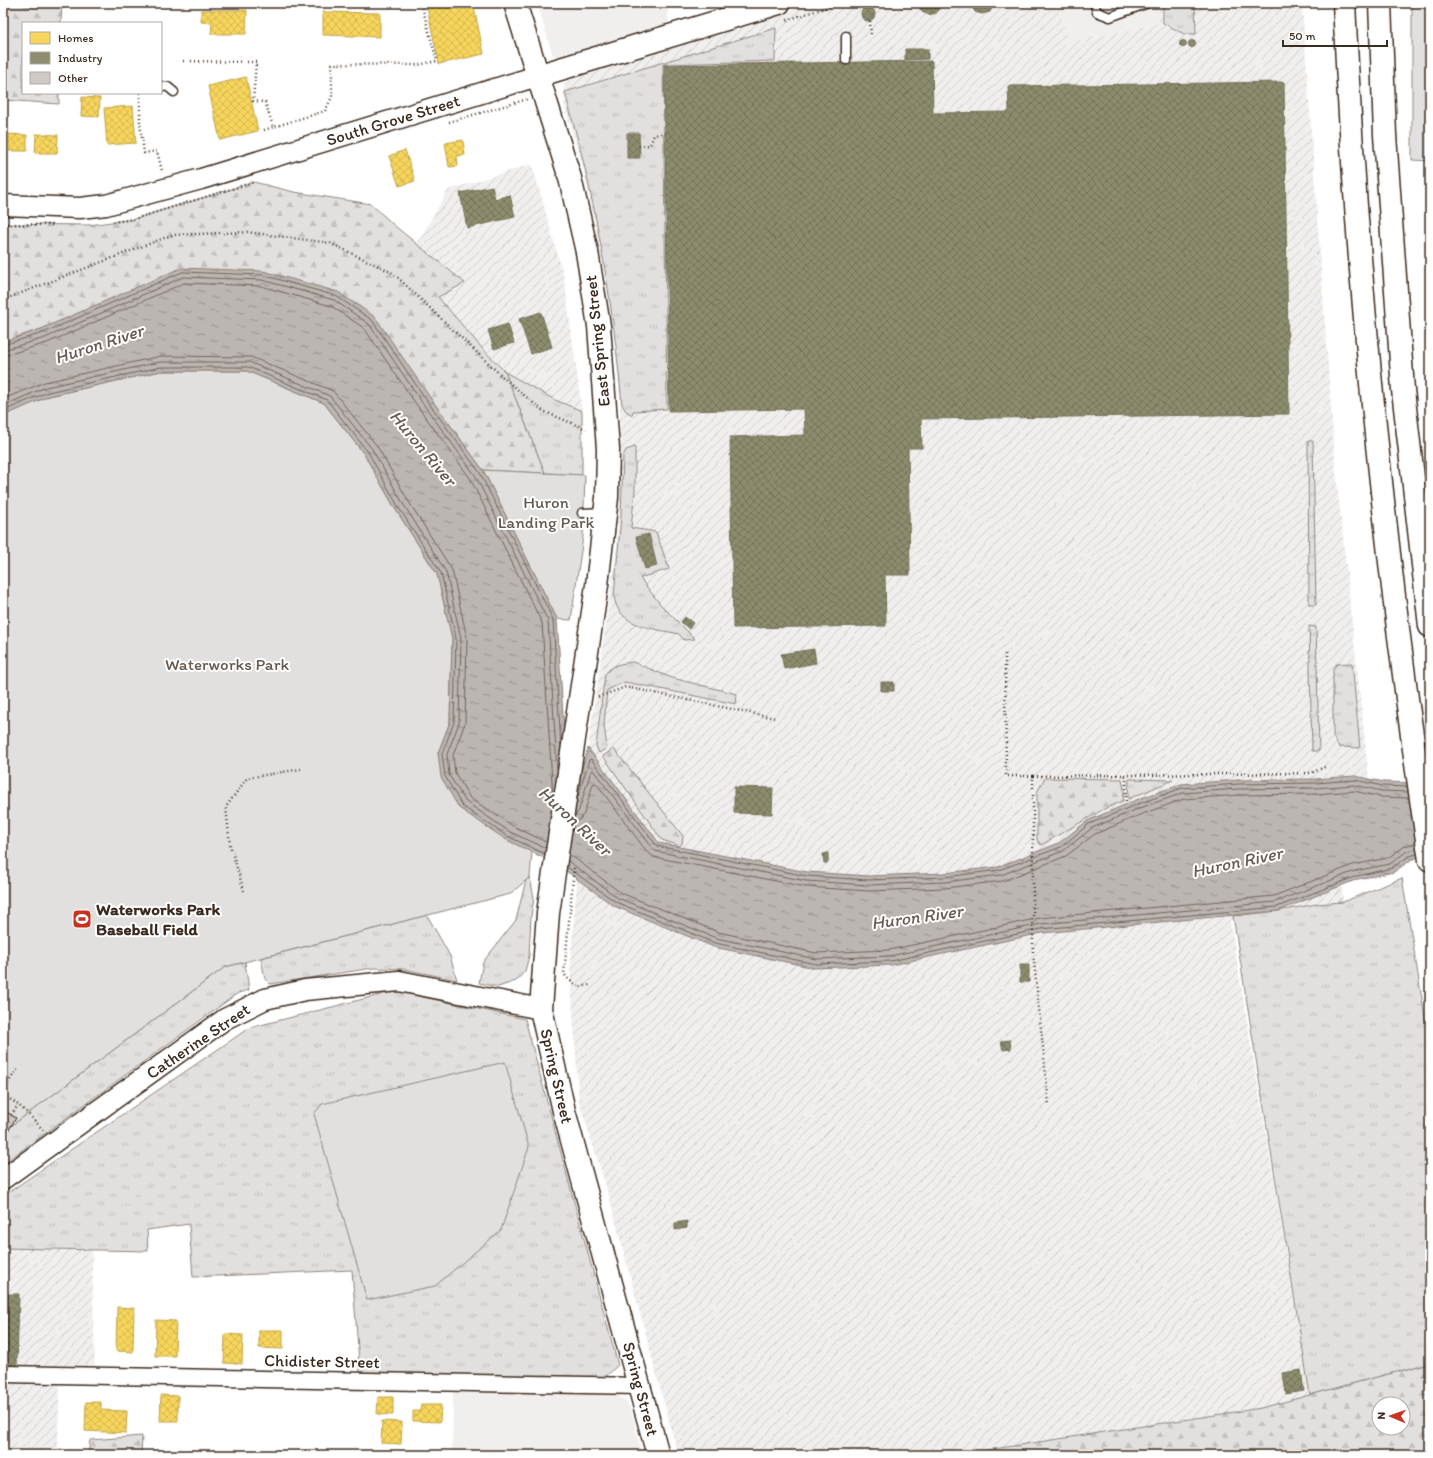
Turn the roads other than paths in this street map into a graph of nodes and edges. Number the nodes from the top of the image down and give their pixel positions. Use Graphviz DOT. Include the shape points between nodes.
graph roads {
  1 [pos="515,3"];
  2 [pos="779,3"];
  3 [pos="1094,3"];
  4 [pos="1148,3"];
  5 [pos="1344,3"];
  6 [pos="1380,3"];
  7 [pos="846,36"];
  8 [pos="846,60"];
  9 [pos="537,76"];
  10 [pos="162,86"];
  11 [pos="174,92"];
  12 [pos="3,205"];
  13 [pos="605,512"];
  14 [pos="582,513"];
  15 [pos="1430,626"];
  16 [pos="590,693"];
  17 [pos="1430,860"];
  18 [pos="541,1009"];
  19 [pos="3,1179"];
  20 [pos="3,1374"];
  21 [pos="641,1386"];
  22 [pos="658,1455"];
  1 -- 9 [label="main road, East Spring Street"];
  2 -- 9 [label="main road, South Grove Street"];
  3 -- 4 [label="lane" via="1097,12 1110,17"];
  5 -- 17 [label="main road" via="1348,106 1365,327 1384,513 1416,771"];
  6 -- 15 [label="main road" via="1385,135 1403,390"];
  7 -- 8 [label="lane"];
  9 -- 12 [label="street, South Grove Street" via="201,179 106,205 80,208"];
  9 -- 13 [label="main road, East Spring Street" via="570,178 587,252 599,326 608,450"];
  10 -- 11 [label="lane"];
  13 -- 14 [label="lane"];
  13 -- 16 [label="main road, East Spring Street"];
  16 -- 18 [label="main road, Spring Street" via="548,913"];
  18 -- 19 [label="street, Catherine Street" via="399,981 305,990 265,999 225,1019"];
  18 -- 21 [label="main road, Spring Street" via="564,1111"];
  20 -- 21 [label="street, Chidister Street"];
  21 -- 22 [label="main road, Spring Street"];
}
